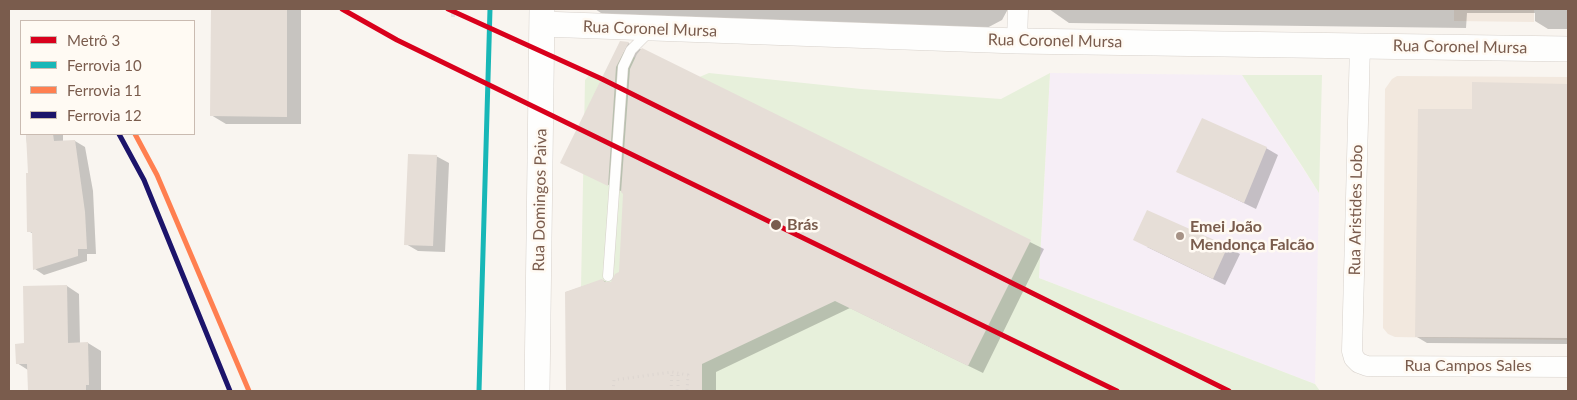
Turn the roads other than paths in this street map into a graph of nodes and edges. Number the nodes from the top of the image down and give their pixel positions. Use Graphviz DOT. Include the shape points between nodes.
graph roads {
  1 [pos="1018,9"];
  2 [pos="542,16"];
  3 [pos="652,29"];
  4 [pos="1018,41"];
  5 [pos="1360,45"];
  6 [pos="1568,49"];
  7 [pos="608,276"];
  8 [pos="1367,366"];
  9 [pos="1568,367"];
  10 [pos="537,391"];
  1 -- 4 [label="street"];
  2 -- 3 [label="street, Rua Coronel Mursa"];
  2 -- 10 [label="street, Rua Domingos Paiva"];
  3 -- 4 [label="street, Rua Coronel Mursa"];
  3 -- 7 [label="lane" via="631,50 624,67"];
  4 -- 5 [label="street, Rua Coronel Mursa"];
  5 -- 6 [label="street, Rua Coronel Mursa"];
  5 -- 8 [label="street, Rua Aristides Lobo" via="1352,351 1359,363"];
  8 -- 9 [label="street, Rua Campos Sales"];
}
